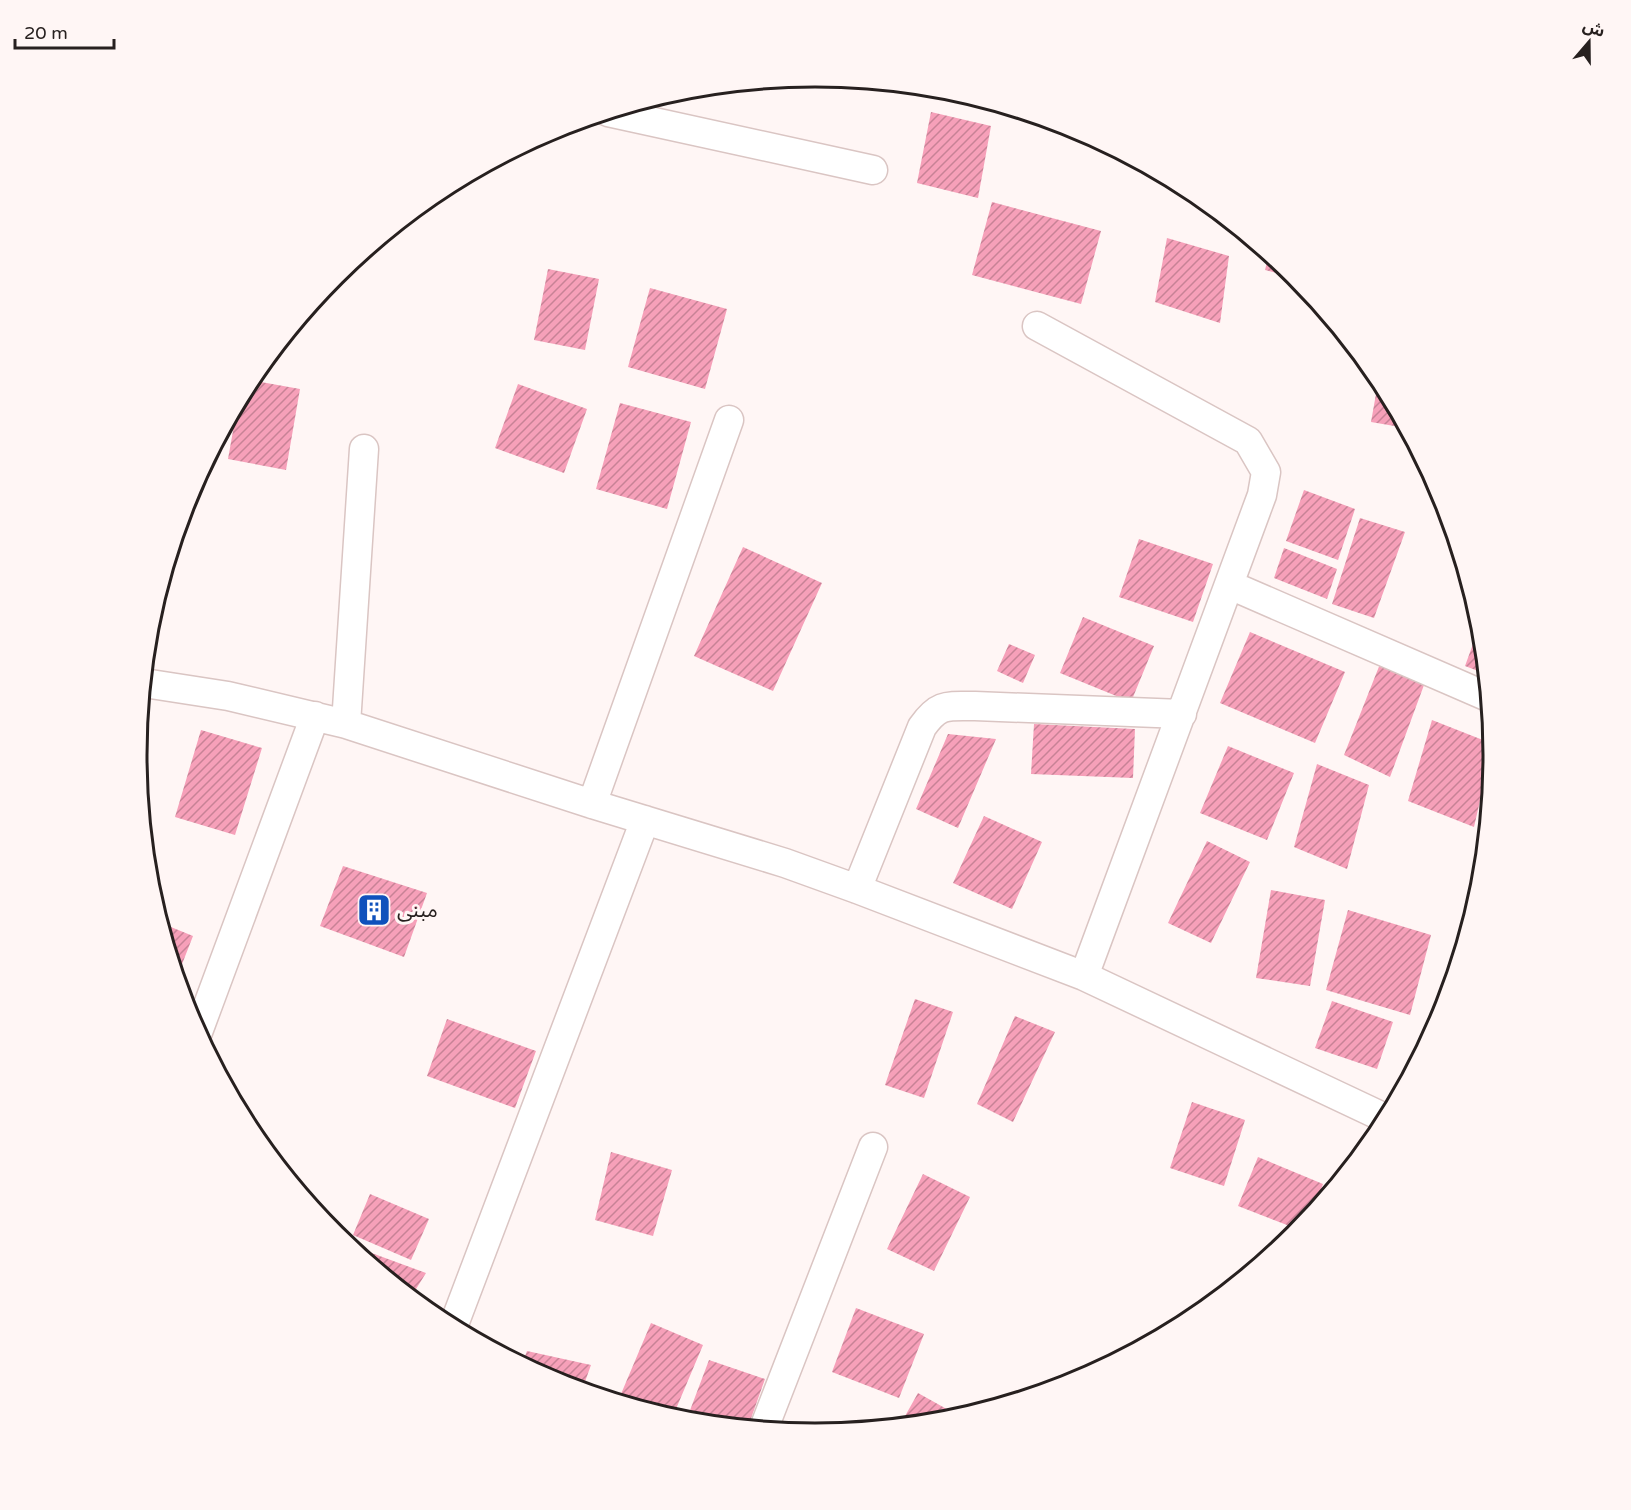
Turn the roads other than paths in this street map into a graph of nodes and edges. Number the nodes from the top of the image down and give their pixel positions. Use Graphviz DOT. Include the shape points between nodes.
graph roads {
  1 [pos="624,115"];
  2 [pos="873,170"];
  3 [pos="1037,326"];
  4 [pos="729,420"];
  5 [pos="364,449"];
  6 [pos="1230,585"];
  7 [pos="151,684"];
  8 [pos="1480,694"];
  9 [pos="1182,714"];
  10 [pos="315,716"];
  11 [pos="346,724"];
  12 [pos="592,804"];
  13 [pos="645,820"];
  14 [pos="857,889"];
  15 [pos="1084,976"];
  16 [pos="202,1020"];
  17 [pos="1378,1115"];
  18 [pos="873,1147"];
  19 [pos="456,1318"];
  20 [pos="767,1421"];
  1 -- 2 [label="street"];
  3 -- 6 [label="street" via="1248,441 1266,472 1262,495"];
  4 -- 12 [label="street"];
  5 -- 11 [label="street"];
  6 -- 8 [label="street"];
  6 -- 9 [label="street"];
  7 -- 10 [label="street" via="228,696"];
  9 -- 14 [label="street" via="975,706 937,709 922,727"];
  9 -- 15 [label="street"];
  10 -- 11 [label="street"];
  10 -- 16 [label="street"];
  11 -- 12 [label="street"];
  12 -- 13 [label="street"];
  13 -- 14 [label="street"];
  13 -- 19 [label="street"];
  14 -- 15 [label="street"];
  15 -- 17 [label="street"];
  18 -- 20 [label="street"];
}
